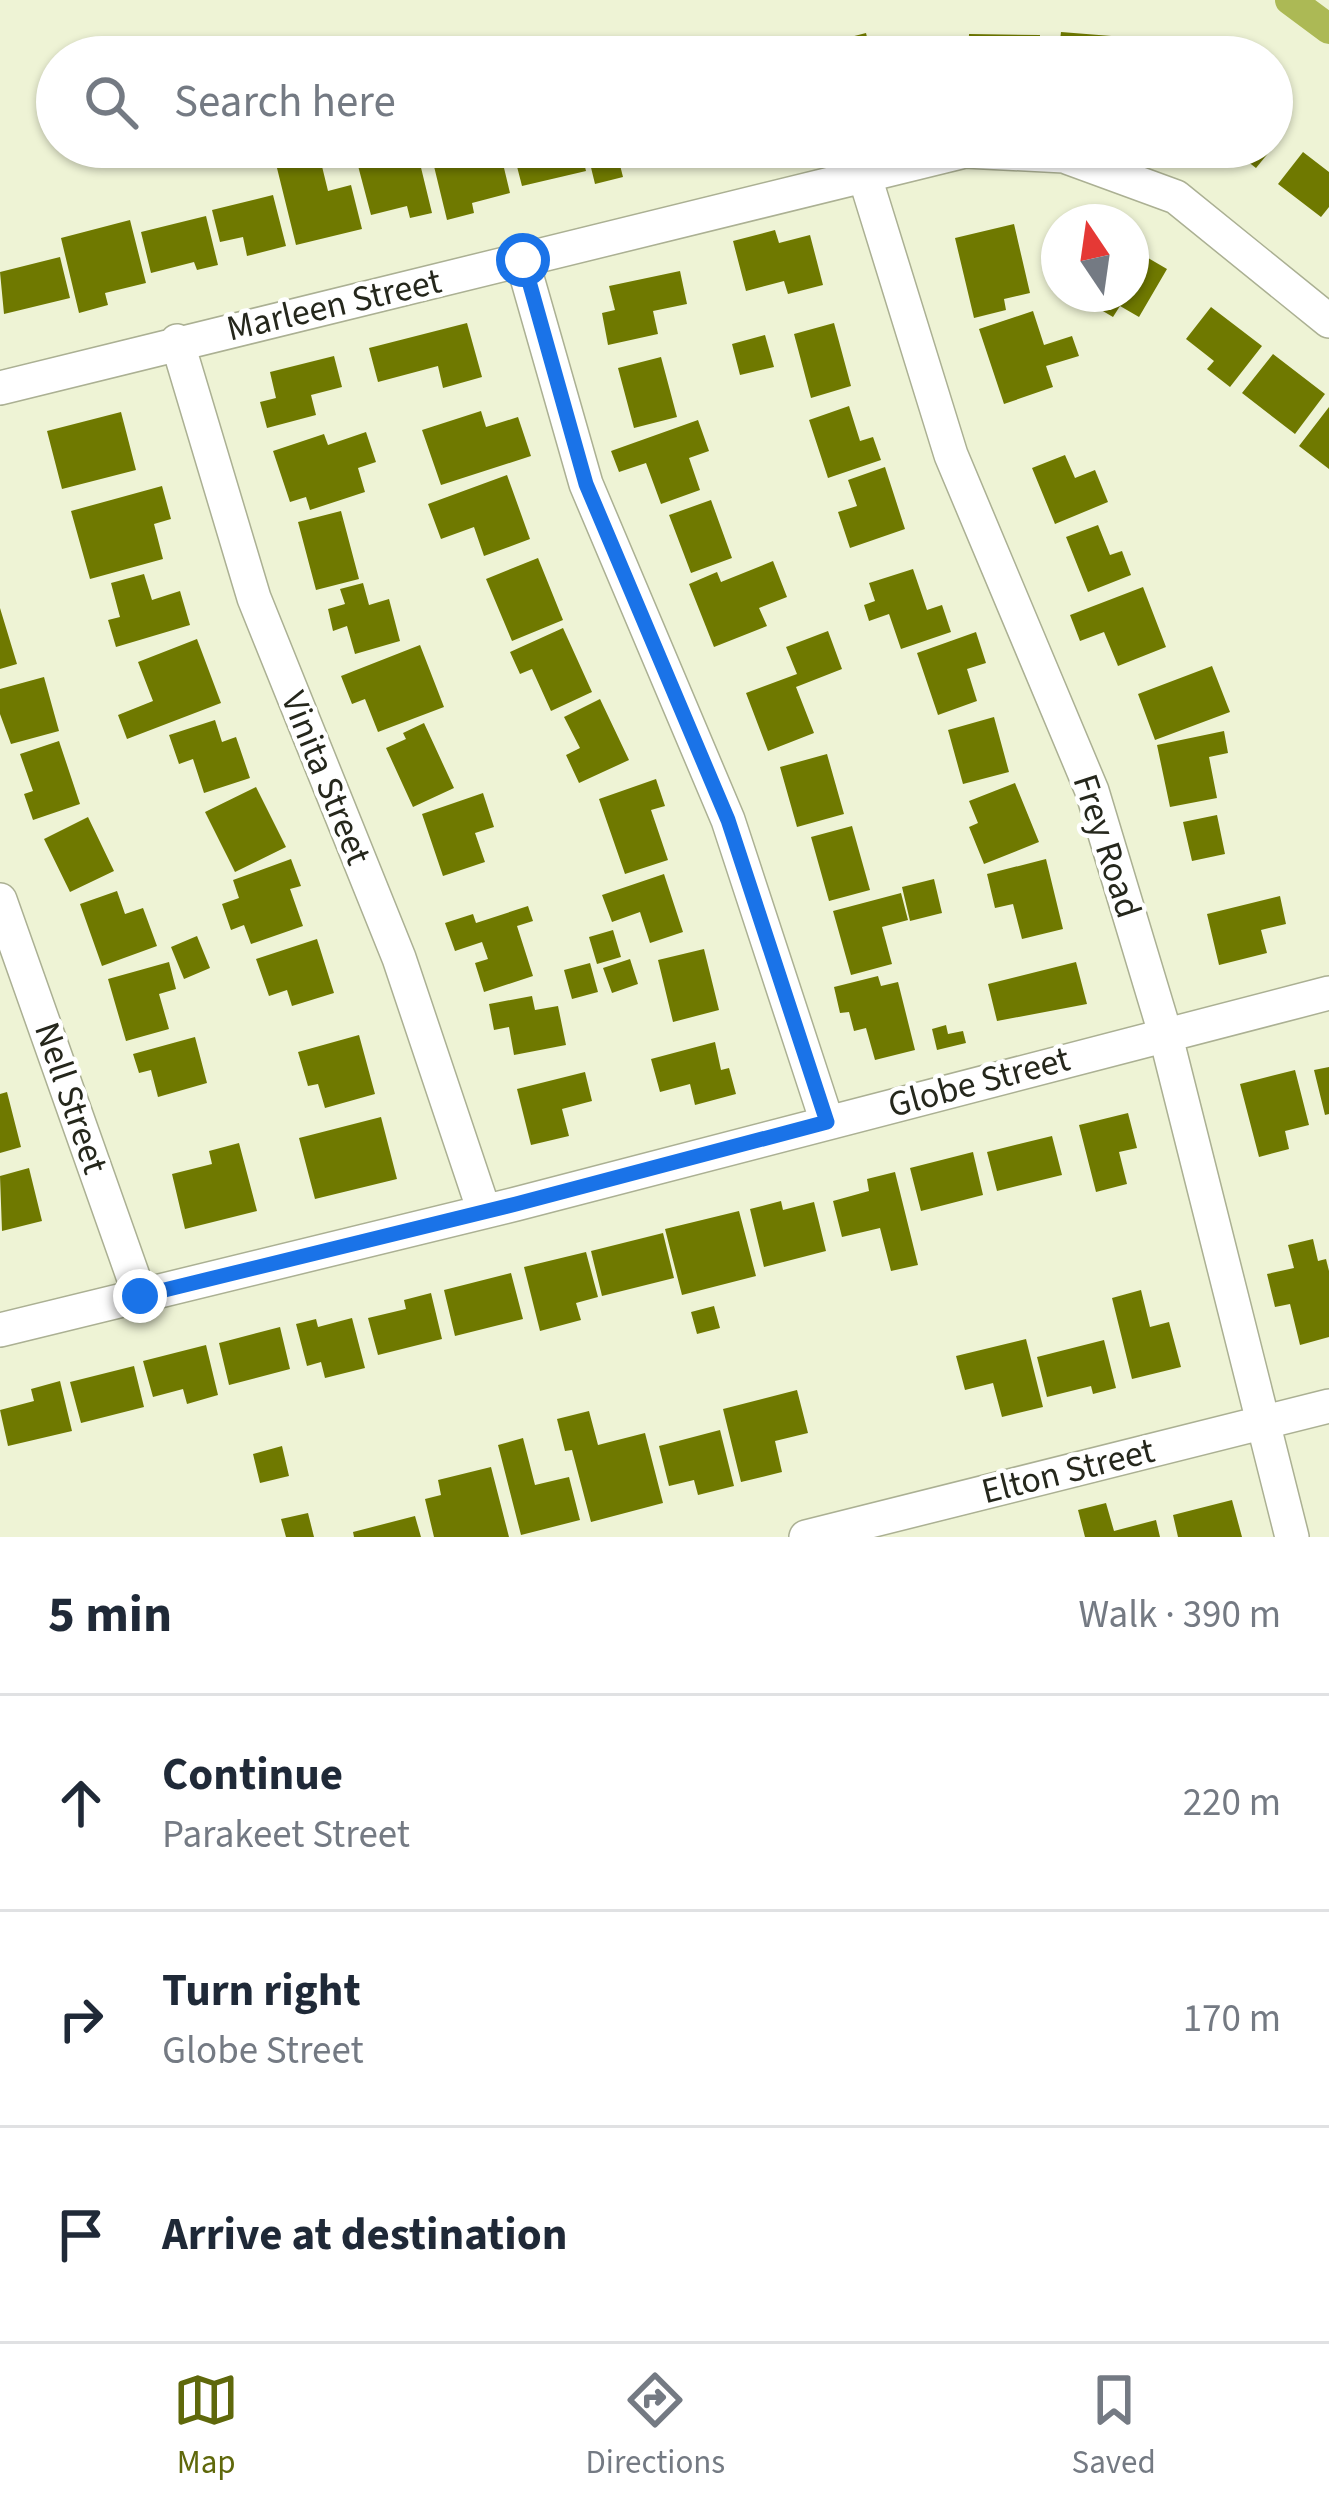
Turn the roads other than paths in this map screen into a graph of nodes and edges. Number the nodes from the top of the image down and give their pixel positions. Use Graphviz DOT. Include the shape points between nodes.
graph roads {
  1 [pos="890,168"];
  2 [pos="1097,168"];
  3 [pos="864,174"];
  4 [pos="523,260"];
  5 [pos="1323,304"];
  6 [pos="177,341"];
  7 [pos="0,388"];
  8 [pos="0,900"];
  9 [pos="1329,993"];
  10 [pos="1165,1034"];
  11 [pos="827,1122"];
  12 [pos="484,1211"];
  13 [pos="140,1296"];
  14 [pos="0,1330"];
  15 [pos="1329,1406"];
  16 [pos="1264,1422"];
  17 [pos="806,1537"];
  18 [pos="1292,1537"];
  1 -- 3 [label="street, Marleen Street"];
  2 -- 5 [label="street, Marleen Street" via="1176,197"];
  3 -- 4 [label="street, Marleen Street"];
  3 -- 10 [label="street, Frey Road" via="951,455 1092,790"];
  4 -- 6 [label="street, Marleen Street"];
  4 -- 11 [label="street" via="586,484 728,820"];
  6 -- 7 [label="street, Marleen Street"];
  6 -- 12 [label="street, Vinita Street" via="254,598 399,958"];
  8 -- 13 [label="street, Nell Street"];
  9 -- 10 [label="street, Globe Street"];
  10 -- 11 [label="street, Globe Street"];
  10 -- 16 [label="street, Frey Road"];
  11 -- 12 [label="street, Globe Street"];
  12 -- 13 [label="street, Globe Street"];
  13 -- 14 [label="street, Globe Street"];
  15 -- 16 [label="street, Elton Street"];
  16 -- 17 [label="street, Elton Street"];
  16 -- 18 [label="street, Frey Road"];
}
